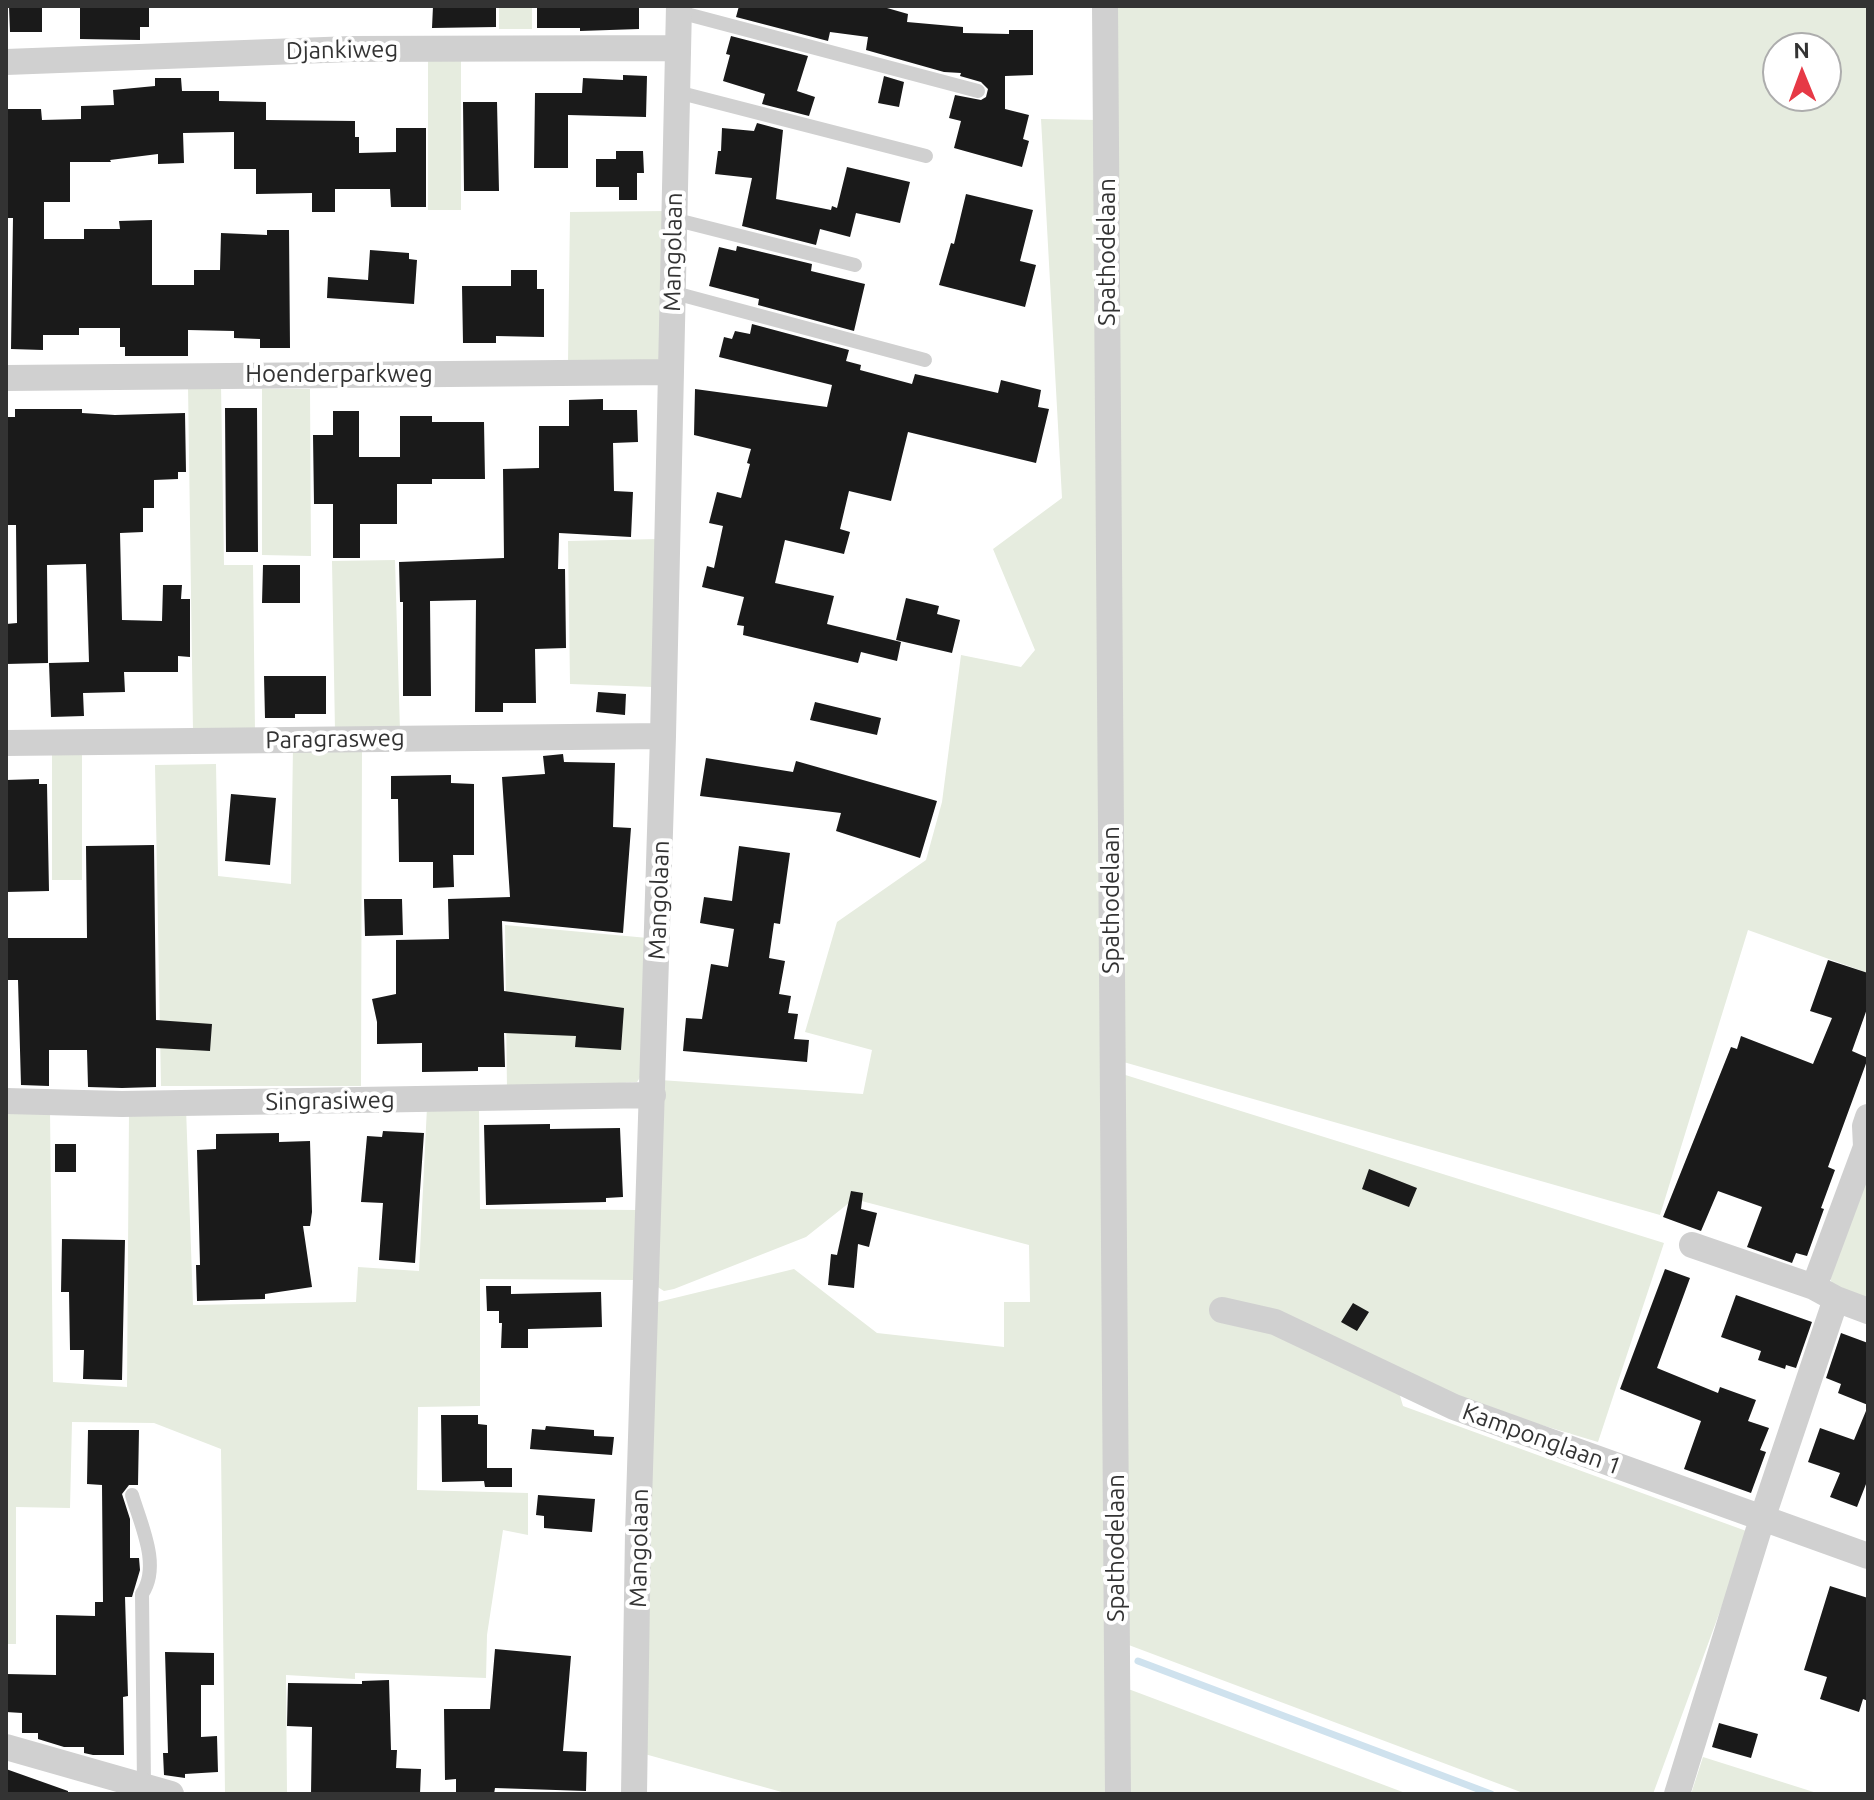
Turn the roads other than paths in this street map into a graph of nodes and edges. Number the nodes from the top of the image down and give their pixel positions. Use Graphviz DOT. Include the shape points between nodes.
graph roads {
  1 [pos="1105,6"];
  2 [pos="679,9"];
  3 [pos="678,48"];
  4 [pos="6,62"];
  5 [pos="978,91"];
  6 [pos="677,92"];
  7 [pos="926,156"];
  8 [pos="673,219"];
  9 [pos="855,265"];
  10 [pos="671,292"];
  11 [pos="925,360"];
  12 [pos="671,372"];
  13 [pos="6,378"];
  14 [pos="663,736"];
  15 [pos="6,743"];
  16 [pos="653,1095"];
  17 [pos="6,1101"];
  18 [pos="1868,1117"];
  19 [pos="1867,1148"];
  20 [pos="1692,1245"];
  21 [pos="1825,1293"];
  22 [pos="1222,1310"];
  23 [pos="1868,1311"];
  24 [pos="132,1495"];
  25 [pos="1762,1519"];
  26 [pos="1868,1556"];
  27 [pos="6,1747"];
  28 [pos="100,1784"];
  29 [pos="144,1786"];
  30 [pos="171,1794"];
  31 [pos="634,1794"];
  32 [pos="1118,1794"];
  33 [pos="1677,1794"];
  1 -- 32 [label="street, Spathodelaan"];
  2 -- 3 [label="street, Mangolaan"];
  2 -- 5 [label="lane"];
  3 -- 4 [label="street, Djankiweg" via="351,49"];
  3 -- 6 [label="street, Mangolaan"];
  6 -- 7 [label="lane"];
  6 -- 8 [label="street, Mangolaan"];
  8 -- 9 [label="lane"];
  8 -- 10 [label="street, Mangolaan"];
  10 -- 11 [label="lane"];
  10 -- 12 [label="street, Mangolaan"];
  12 -- 13 [label="street, Hoenderparkweg"];
  12 -- 14 [label="street, Mangolaan"];
  14 -- 15 [label="street, Paragrasweg"];
  14 -- 16 [label="street, Mangolaan"];
  16 -- 17 [label="street, Singrasiweg" via="122,1104"];
  16 -- 31 [label="street, Mangolaan"];
  18 -- 19 [label="street"];
  19 -- 21 [label="street"];
  20 -- 21 [label="street"];
  21 -- 23 [label="street"];
  21 -- 25 [label="street"];
  22 -- 25 [label="street, Kamponglaan 1" via="1275,1322 1454,1407"];
  24 -- 29 [label="lane" via="149,1553 149,1584 142,1594"];
  25 -- 26 [label="street, Kamponglaan 1"];
  25 -- 33 [label="street"];
  27 -- 28 [label="street"];
  28 -- 29 [label="street"];
  29 -- 30 [label="street"];
}
